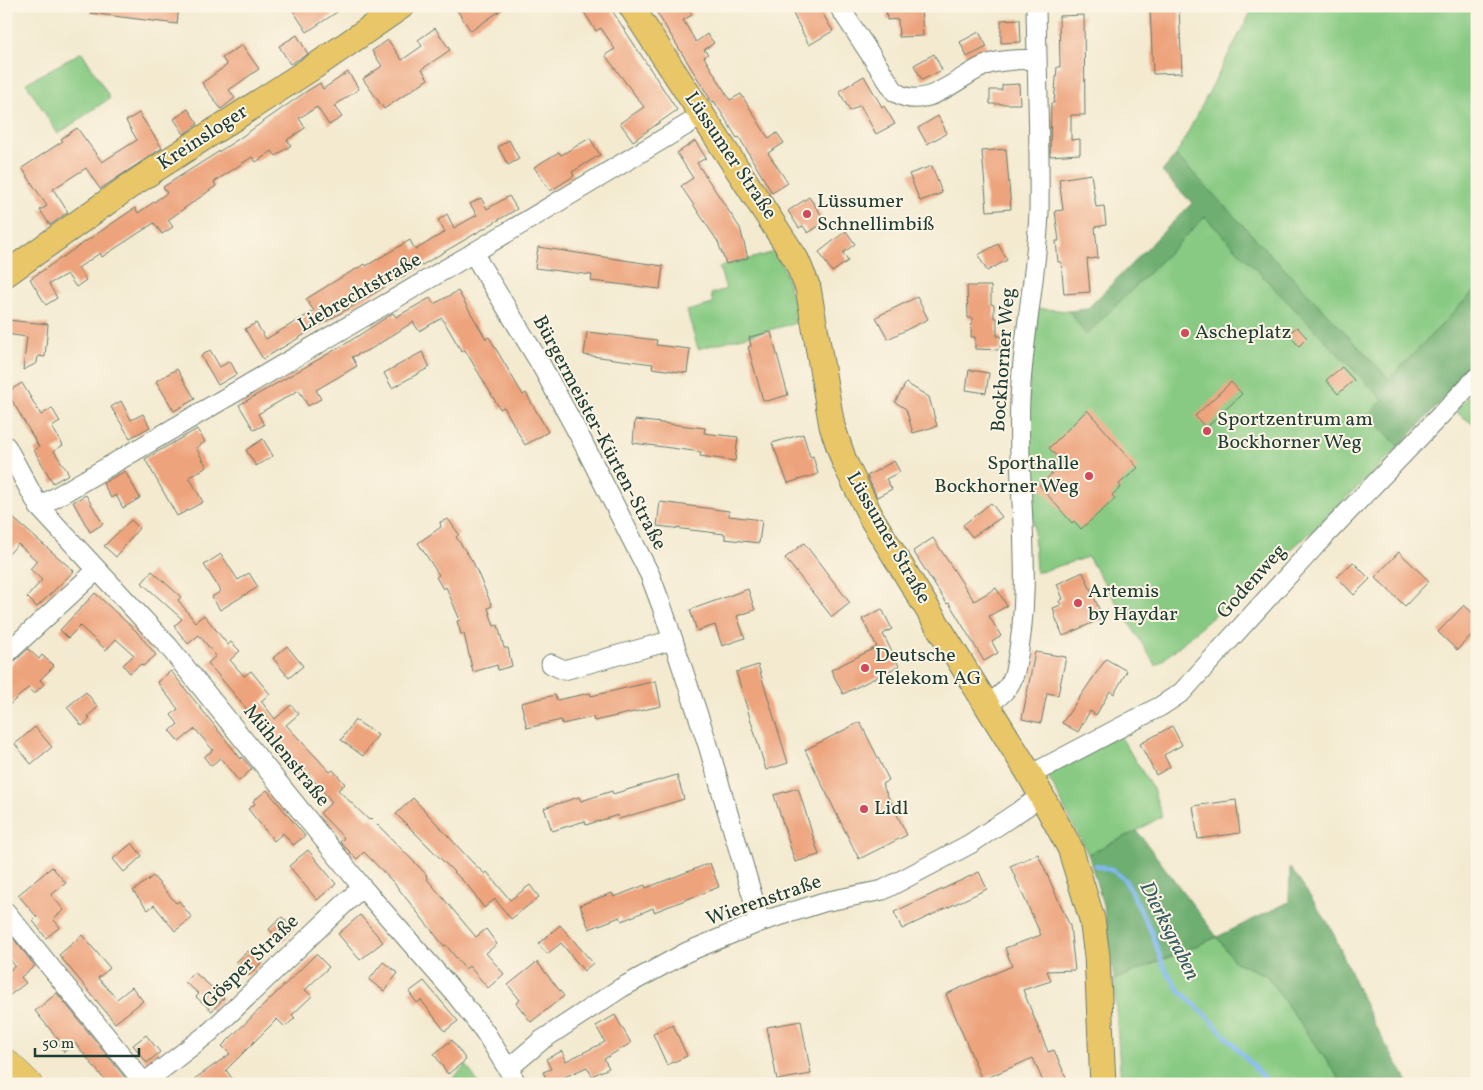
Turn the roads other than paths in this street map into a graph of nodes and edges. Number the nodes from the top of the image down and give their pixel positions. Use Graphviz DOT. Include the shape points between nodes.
graph roads {
  1 [pos="402,6"];
  2 [pos="631,6"];
  3 [pos="1036,6"];
  4 [pos="840,8"];
  5 [pos="1036,59"];
  6 [pos="702,115"];
  7 [pos="473,253"];
  8 [pos="6,274"];
  9 [pos="1477,378"];
  10 [pos="9,456"];
  11 [pos="39,507"];
  12 [pos="97,570"];
  13 [pos="673,640"];
  14 [pos="6,654"];
  15 [pos="551,664"];
  16 [pos="988,705"];
  17 [pos="1036,785"];
  18 [pos="362,887"];
  19 [pos="6,912"];
  20 [pos="760,922"];
  21 [pos="6,1063"];
  22 [pos="513,1076"];
  23 [pos="144,1083"];
  24 [pos="28,1084"];
  25 [pos="1103,1084"];
  1 -- 8 [label="main road, Kreinsloger" via="131,185"];
  2 -- 6 [label="main road, Lüssumer Straße"];
  3 -- 5 [label="street, Bockhorner Weg"];
  4 -- 5 [label="street" via="895,92 904,98 926,98 985,65"];
  5 -- 16 [label="street, Bockhorner Weg" via="1039,212 1020,399 1025,587 1022,633 1011,685"];
  6 -- 7 [label="street, Liebrechtstraße"];
  6 -- 16 [label="main road, Lüssumer Straße" via="781,234 802,273 814,315 832,426 856,487"];
  7 -- 11 [label="street, Liebrechtstraße"];
  7 -- 13 [label="street, Bürgermeister-Kürten-Straße" via="540,363 579,435 650,576"];
  9 -- 17 [label="street, Godenweg" via="1315,546 1182,692"];
  10 -- 11 [label="street, Mühlenstraße"];
  11 -- 12 [label="street, Mühlenstraße"];
  12 -- 14 [label="street"];
  12 -- 18 [label="street, Mühlenstraße" via="169,647"];
  13 -- 15 [label="street" via="564,670"];
  13 -- 20 [label="street, Bürgermeister-Kürten-Straße"];
  16 -- 17 [label="main road, Lüssumer Straße"];
  17 -- 20 [label="street, Wierenstraße" via="970,844 883,890 824,902"];
  17 -- 25 [label="main road, Lüssumer Straße" via="1070,848 1092,919"];
  18 -- 22 [label="street, Mühlenstraße" via="452,990 485,1032"];
  18 -- 23 [label="street, Gösper Straße" via="210,1032"];
  19 -- 23 [label="street"];
  20 -- 22 [label="street, Wierenstraße" via="687,952 620,988 542,1040"];
  21 -- 24 [label="highway"];
}
